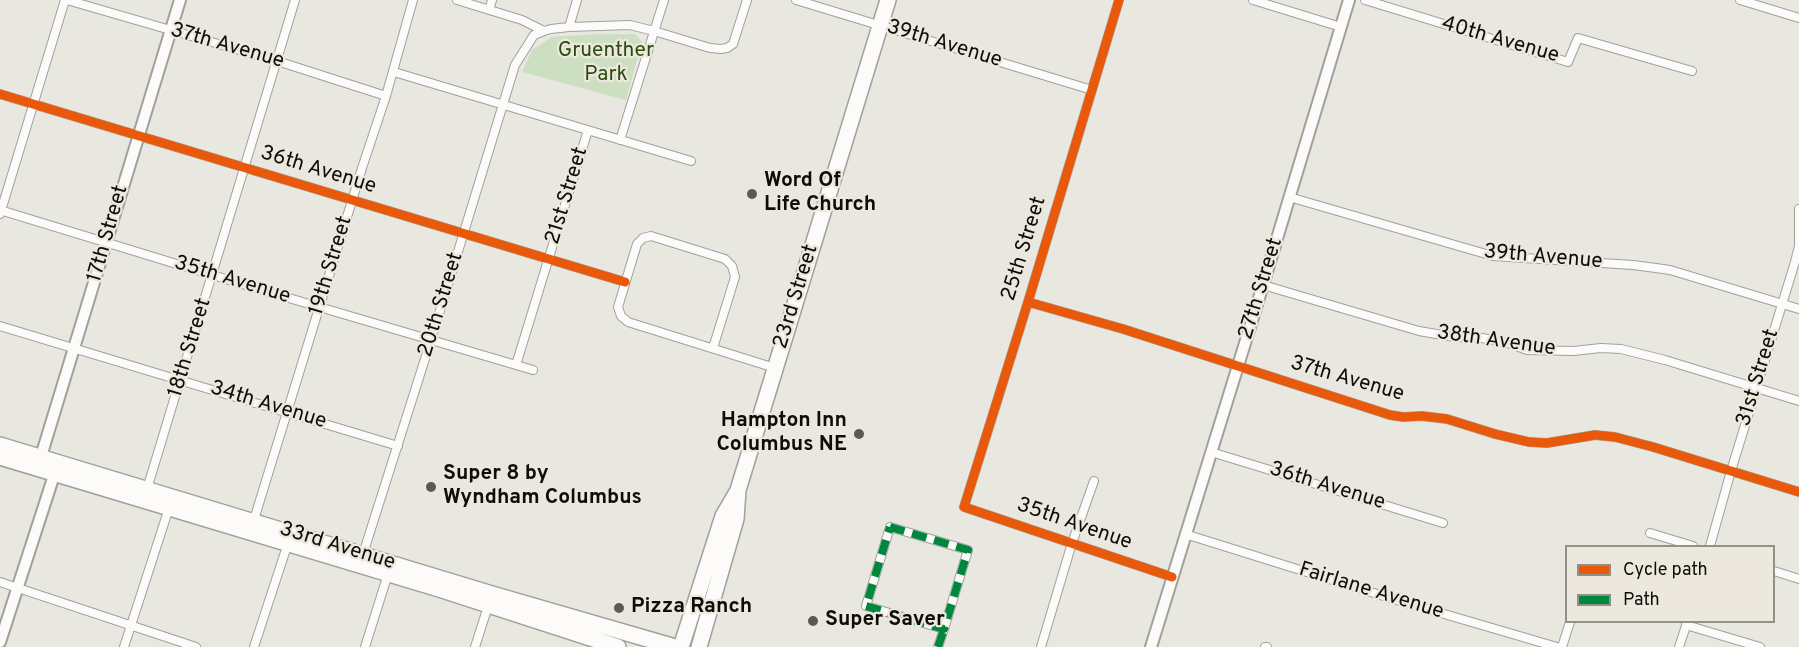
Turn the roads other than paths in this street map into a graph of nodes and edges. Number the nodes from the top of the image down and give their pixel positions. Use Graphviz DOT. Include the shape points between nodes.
graph roads {
  1 [pos="66,0"];
  2 [pos="180,0"];
  3 [pos="295,0"];
  4 [pos="413,0"];
  5 [pos="457,0"];
  6 [pos="492,0"];
  7 [pos="577,0"];
  8 [pos="663,0"];
  9 [pos="747,0"];
  10 [pos="796,0"];
  11 [pos="888,0"];
  12 [pos="1119,0"];
  13 [pos="1253,0"];
  14 [pos="1349,0"];
  15 [pos="1365,0"];
  16 [pos="1740,0"];
  17 [pos="489,10"];
  18 [pos="1799,18"];
  19 [pos="881,26"];
  20 [pos="569,27"];
  21 [pos="1341,27"];
  22 [pos="170,31"];
  23 [pos="544,31"];
  24 [pos="654,31"];
  25 [pos="277,62"];
  26 [pos="1692,70"];
  27 [pos="394,72"];
  28 [pos="1092,90"];
  29 [pos="0,94"];
  30 [pos="386,96"];
  31 [pos="33,104"];
  32 [pos="502,105"];
  33 [pos="588,130"];
  34 [pos="138,135"];
  35 [pos="620,140"];
  36 [pos="691,161"];
  37 [pos="245,167"];
  38 [pos="1290,197"];
  39 [pos="352,201"];
  40 [pos="1799,209"];
  41 [pos="0,211"];
  42 [pos="464,234"];
  43 [pos="106,242"];
  44 [pos="548,259"];
  45 [pos="213,275"];
  46 [pos="625,282"];
  47 [pos="1263,285"];
  48 [pos="1028,302"];
  49 [pos="1782,304"];
  50 [pos="320,307"];
  51 [pos="1799,309"];
  52 [pos="0,326"];
  53 [pos="431,340"];
  54 [pos="75,348"];
  55 [pos="713,348"];
  56 [pos="516,365"];
  57 [pos="1238,367"];
  58 [pos="776,368"];
  59 [pos="533,370"];
  60 [pos="181,380"];
  61 [pos="1756,388"];
  62 [pos="1799,401"];
  63 [pos="288,413"];
  64 [pos="0,445"];
  65 [pos="398,446"];
  66 [pos="1211,452"];
  67 [pos="0,457"];
  68 [pos="39,463"];
  69 [pos="57,468"];
  70 [pos="1731,471"];
  71 [pos="1094,480"];
  72 [pos="147,489"];
  73 [pos="738,490"];
  74 [pos="1799,492"];
  75 [pos="964,507"];
  76 [pos="169,508"];
  77 [pos="1443,523"];
  78 [pos="252,527"];
  79 [pos="1650,533"];
  80 [pos="1185,534"];
  81 [pos="289,538"];
  82 [pos="1072,543"];
  83 [pos="1691,545"];
  84 [pos="1710,545"];
  85 [pos="363,554"];
  86 [pos="1775,572"];
  87 [pos="388,574"];
  88 [pos="1172,577"];
  89 [pos="1799,579"];
  90 [pos="0,582"];
  91 [pos="18,588"];
  92 [pos="491,599"];
  93 [pos="1569,623"];
  94 [pos="1686,623"];
  95 [pos="131,625"];
  96 [pos="944,629"];
  97 [pos="0,642"];
  98 [pos="585,642"];
  99 [pos="124,647"];
  100 [pos="196,647"];
  101 [pos="254,647"];
  102 [pos="365,647"];
  103 [pos="475,647"];
  104 [pos="618,647"];
  105 [pos="675,647"];
  106 [pos="681,647"];
  107 [pos="699,647"];
  108 [pos="938,647"];
  109 [pos="1041,647"];
  110 [pos="1151,647"];
  111 [pos="1557,647"];
  112 [pos="1562,647"];
  113 [pos="1679,647"];
  114 [pos="1760,647"];
  1 -- 22 [label="street, 37th Avenue"];
  1 -- 31 [label="street"];
  2 -- 22 [label="street, 17th Street"];
  3 -- 25 [label="street, 18th Street"];
  4 -- 27 [label="street, 19th Street"];
  5 -- 17 [label="street"];
  6 -- 17 [label="street"];
  7 -- 20 [label="street"];
  8 -- 24 [label="street, 21st Street"];
  9 -- 24 [label="street" via="733,44 727,48 710,48"];
  10 -- 19 [label="street, 39th Avenue"];
  11 -- 19 [label="highway, 23rd Street"];
  12 -- 28 [label="street, 25th Street"];
  13 -- 21 [label="street"];
  14 -- 21 [label="street, 27th Street"];
  15 -- 26 [label="street, 40th Avenue" via="1568,62 1578,38"];
  16 -- 18 [label="street"];
  17 -- 23 [label="street"];
  19 -- 28 [label="street, 39th Avenue"];
  19 -- 58 [label="highway, 23rd Street"];
  20 -- 23 [label="street"];
  20 -- 24 [label="street" via="630,25"];
  21 -- 38 [label="street, 27th Street"];
  22 -- 25 [label="street, 37th Avenue"];
  22 -- 34 [label="street, 17th Street"];
  23 -- 32 [label="street, 20th Street" via="534,35 515,65"];
  24 -- 35 [label="street, 21st Street"];
  25 -- 30 [label="street, 37th Avenue"];
  25 -- 37 [label="street, 18th Street"];
  27 -- 30 [label="street, 19th Street"];
  27 -- 32 [label="street"];
  28 -- 48 [label="street, 25th Street"];
  29 -- 31 [label="street, 36th Avenue"];
  30 -- 39 [label="street, 19th Street"];
  31 -- 34 [label="street, 36th Avenue"];
  31 -- 41 [label="street"];
  32 -- 33 [label="street"];
  32 -- 42 [label="street, 20th Street"];
  33 -- 35 [label="street, 21st Street"];
  33 -- 44 [label="street, 21st Street"];
  34 -- 37 [label="street, 36th Avenue"];
  34 -- 43 [label="street, 17th Street"];
  35 -- 36 [label="street"];
  37 -- 39 [label="street, 36th Avenue"];
  37 -- 45 [label="street, 18th Street"];
  38 -- 47 [label="street, 27th Street"];
  38 -- 49 [label="street, 39th Avenue" via="1493,256 1670,270"];
  39 -- 42 [label="street, 36th Avenue"];
  39 -- 50 [label="street, 19th Street"];
  40 -- 49 [label="street, 31st Street" via="1799,246"];
  41 -- 43 [label="street, 35th Avenue"];
  42 -- 44 [label="street, 36th Avenue"];
  42 -- 53 [label="street, 20th Street"];
  43 -- 45 [label="street, 35th Avenue"];
  43 -- 54 [label="street, 17th Street"];
  44 -- 46 [label="street, 36th Avenue"];
  44 -- 56 [label="street, 21st Street"];
  45 -- 50 [label="street, 35th Avenue"];
  45 -- 60 [label="street, 18th Street"];
  46 -- 55 [label="street" via="618,307 628,322"];
  46 -- 55 [label="street" via="637,244 651,236 725,259 735,277"];
  47 -- 57 [label="street, 27th Street"];
  47 -- 61 [label="street, 38th Avenue" via="1419,331 1482,338 1527,350 1621,349"];
  48 -- 57 [label="street, 37th Avenue"];
  48 -- 75 [label="street, 25th Street"];
  49 -- 51 [label="street, 39th Avenue"];
  49 -- 61 [label="street, 31st Street"];
  50 -- 53 [label="street, 35th Avenue"];
  50 -- 63 [label="street, 19th Street"];
  52 -- 54 [label="street, 34th Avenue"];
  53 -- 56 [label="street, 35th Avenue"];
  53 -- 65 [label="street, 20th Street"];
  54 -- 60 [label="street, 34th Avenue"];
  54 -- 68 [label="street, 17th Street"];
  55 -- 58 [label="street"];
  56 -- 59 [label="street, 35th Avenue"];
  57 -- 66 [label="street, 27th Street"];
  57 -- 70 [label="street, 37th Avenue" via="1390,415 1447,419 1529,442 1595,435 1615,437"];
  58 -- 73 [label="highway, 23rd Street"];
  60 -- 63 [label="street, 34th Avenue"];
  60 -- 72 [label="street, 18th Street"];
  61 -- 62 [label="street, 38th Avenue"];
  61 -- 70 [label="street, 31st Street"];
  63 -- 65 [label="street, 34th Avenue"];
  63 -- 78 [label="street, 19th Street"];
  64 -- 68 [label="highway, 33rd Avenue"];
  65 -- 85 [label="street, 20th Street"];
  66 -- 77 [label="street, 36th Avenue"];
  66 -- 80 [label="street, 27th Street"];
  67 -- 68 [label="highway, 33rd Avenue"];
  68 -- 69 [label="highway, 33rd Avenue"];
  69 -- 72 [label="highway, 33rd Avenue"];
  69 -- 76 [label="highway, 33rd Avenue"];
  69 -- 91 [label="street"];
  70 -- 74 [label="street, 37th Avenue"];
  70 -- 84 [label="street, 31st Street"];
  71 -- 82 [label="street"];
  72 -- 78 [label="highway, 33rd Avenue"];
  73 -- 106 [label="highway, 23rd Street" via="723,516"];
  73 -- 107 [label="highway, 23rd Street" via="736,519"];
  75 -- 82 [label="street, 35th Avenue"];
  76 -- 78 [label="highway, 33rd Avenue"];
  76 -- 95 [label="street"];
  78 -- 81 [label="highway, 33rd Avenue"];
  79 -- 83 [label="street"];
  80 -- 88 [label="street, 27th Street"];
  80 -- 111 [label="street, Fairlane Avenue"];
  81 -- 85 [label="highway, 33rd Avenue"];
  81 -- 87 [label="highway, 33rd Avenue"];
  81 -- 101 [label="street"];
  82 -- 88 [label="street, 35th Avenue"];
  82 -- 109 [label="street"];
  85 -- 92 [label="highway, 33rd Avenue"];
  86 -- 89 [label="street"];
  87 -- 92 [label="highway, 33rd Avenue"];
  87 -- 102 [label="street"];
  88 -- 110 [label="street, 27th Street"];
  90 -- 91 [label="street"];
  91 -- 95 [label="street"];
  91 -- 97 [label="street"];
  92 -- 98 [label="highway, 33rd Avenue"];
  92 -- 103 [label="street"];
  92 -- 105 [label="highway, 33rd Avenue"];
  93 -- 112 [label="street"];
  94 -- 113 [label="street"];
  94 -- 114 [label="street"];
  95 -- 99 [label="street"];
  95 -- 100 [label="street"];
  96 -- 96 [label="street" via="968,550 890,527 866,606"];
  96 -- 108 [label="street"];
  98 -- 104 [label="highway, 33rd Avenue"];
}
